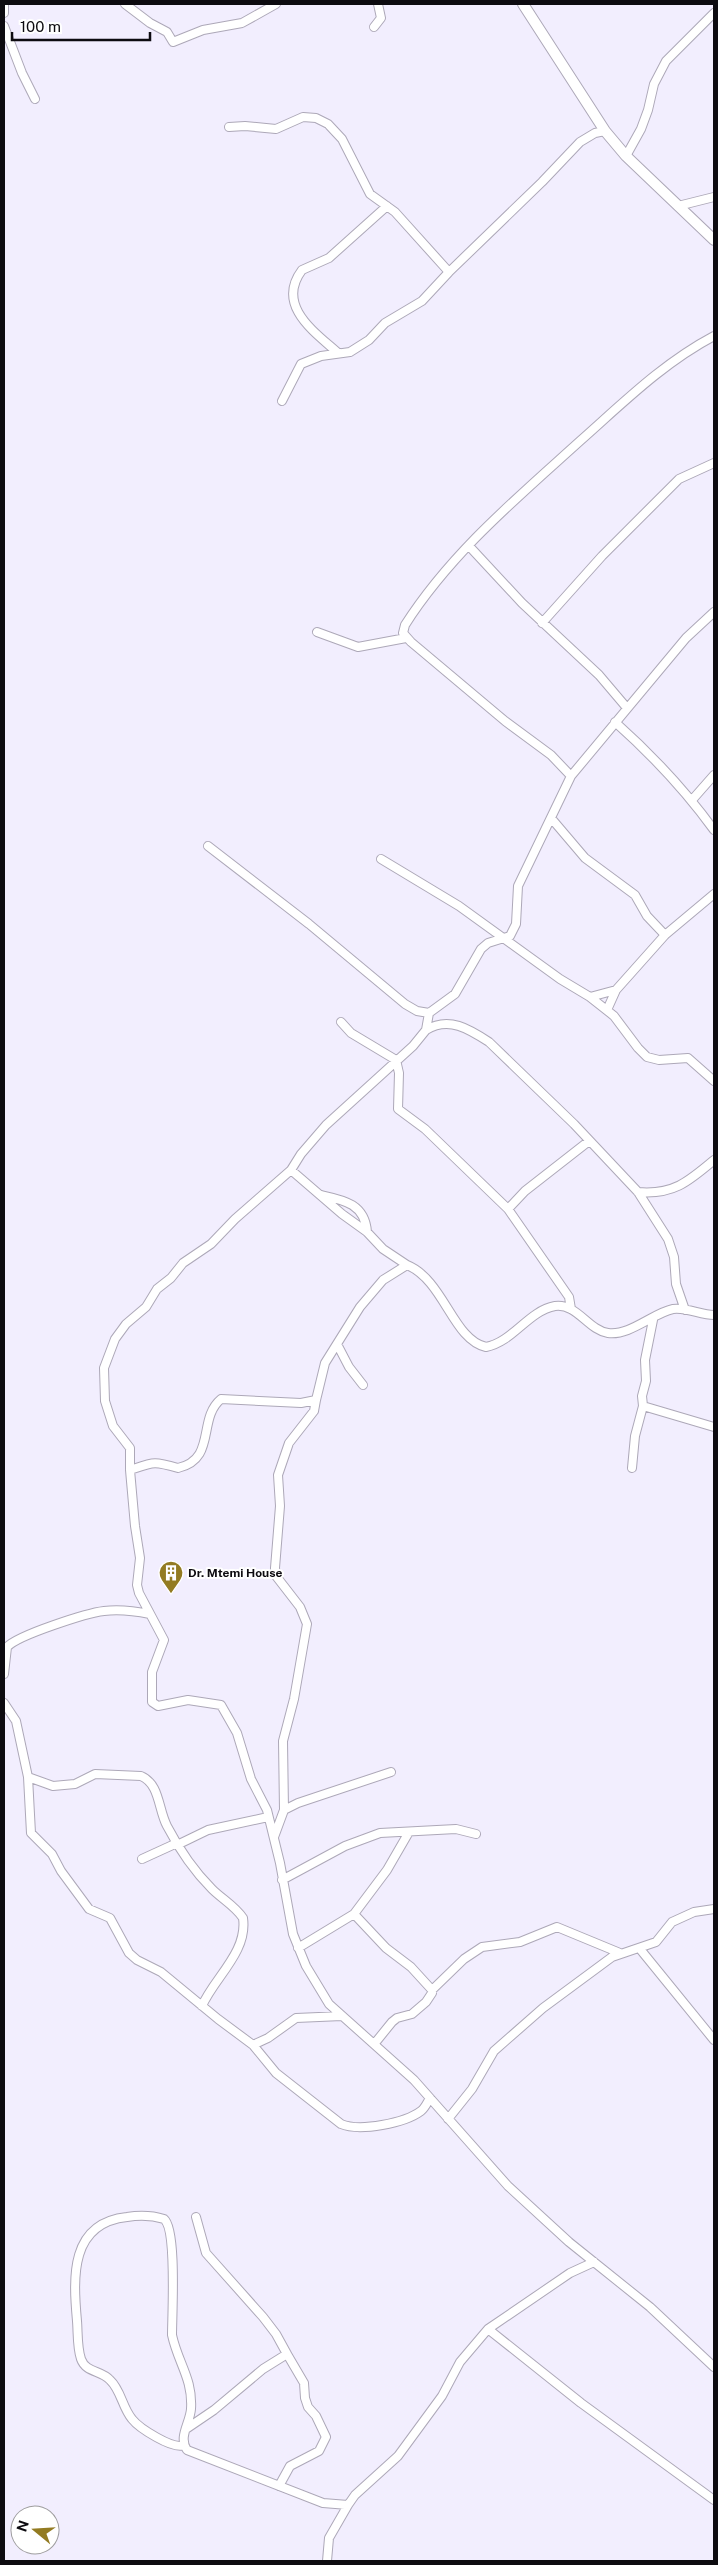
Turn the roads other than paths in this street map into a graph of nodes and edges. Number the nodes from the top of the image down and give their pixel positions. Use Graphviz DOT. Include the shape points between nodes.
graph roads {
  1 [pos="4,4"];
  2 [pos="126,4"];
  3 [pos="276,4"];
  4 [pos="378,4"];
  5 [pos="523,4"];
  6 [pos="4,13"];
  7 [pos="714,13"];
  8 [pos="4,26"];
  9 [pos="374,27"];
  10 [pos="35,99"];
  11 [pos="229,127"];
  12 [pos="605,131"];
  13 [pos="626,156"];
  14 [pos="714,197"];
  15 [pos="386,206"];
  16 [pos="678,206"];
  17 [pos="714,240"];
  18 [pos="449,272"];
  19 [pos="714,336"];
  20 [pos="338,353"];
  21 [pos="282,401"];
  22 [pos="714,464"];
  23 [pos="469,546"];
  24 [pos="714,612"];
  25 [pos="542,623"];
  26 [pos="317,632"];
  27 [pos="406,638"];
  28 [pos="627,708"];
  29 [pos="615,722"];
  30 [pos="714,775"];
  31 [pos="571,776"];
  32 [pos="692,800"];
  33 [pos="551,818"];
  34 [pos="714,830"];
  35 [pos="208,846"];
  36 [pos="381,860"];
  37 [pos="714,894"];
  38 [pos="665,935"];
  39 [pos="504,938"];
  40 [pos="616,990"];
  41 [pos="590,997"];
  42 [pos="607,1010"];
  43 [pos="429,1013"];
  44 [pos="341,1022"];
  45 [pos="426,1030"];
  46 [pos="396,1060"];
  47 [pos="714,1081"];
  48 [pos="589,1141"];
  49 [pos="714,1160"];
  50 [pos="291,1170"];
  51 [pos="638,1192"];
  52 [pos="321,1195"];
  53 [pos="508,1209"];
  54 [pos="366,1232"];
  55 [pos="407,1265"];
  56 [pos="571,1309"];
  57 [pos="685,1310"];
  58 [pos="714,1315"];
  59 [pos="652,1320"];
  60 [pos="337,1344"];
  61 [pos="363,1385"];
  62 [pos="316,1400"];
  63 [pos="643,1406"];
  64 [pos="714,1427"];
  65 [pos="632,1468"];
  66 [pos="130,1470"];
  67 [pos="150,1614"];
  68 [pos="4,1674"];
  69 [pos="4,1703"];
  70 [pos="391,1772"];
  71 [pos="28,1777"];
  72 [pos="284,1810"];
  73 [pos="268,1817"];
  74 [pos="408,1832"];
  75 [pos="476,1834"];
  76 [pos="274,1837"];
  77 [pos="177,1844"];
  78 [pos="142,1859"];
  79 [pos="282,1880"];
  80 [pos="714,1909"];
  81 [pos="354,1914"];
  82 [pos="298,1948"];
  83 [pos="640,1949"];
  84 [pos="620,1953"];
  85 [pos="432,1990"];
  86 [pos="202,2006"];
  87 [pos="342,2016"];
  88 [pos="714,2040"];
  89 [pos="374,2043"];
  90 [pos="254,2045"];
  91 [pos="430,2098"];
  92 [pos="448,2119"];
  93 [pos="196,2217"];
  94 [pos="594,2262"];
  95 [pos="488,2329"];
  96 [pos="287,2354"];
  97 [pos="714,2367"];
  98 [pos="186,2429"];
  99 [pos="184,2445"];
  100 [pos="279,2486"];
  101 [pos="714,2500"];
  102 [pos="348,2505"];
  103 [pos="327,2561"];
  1 -- 6 [label="street"];
  2 -- 3 [label="street" via="167,32 173,42 203,30 242,23"];
  4 -- 9 [label="street" via="381,18"];
  5 -- 12 [label="main road"];
  7 -- 13 [label="street" via="666,61 654,84 641,129"];
  8 -- 10 [label="street"];
  11 -- 15 [label="street" via="276,129 303,117 316,118 328,124 342,138 370,194"];
  12 -- 13 [label="main road"];
  12 -- 18 [label="street" via="580,142"];
  13 -- 16 [label="main road"];
  14 -- 16 [label="street"];
  15 -- 18 [label="street"];
  15 -- 20 [label="street" via="330,258 302,270 298,279 294,296 300,317 312,332"];
  16 -- 17 [label="main road"];
  18 -- 20 [label="street" via="422,301 380,327 369,340 350,352"];
  19 -- 23 [label="street" via="636,389 502,511"];
  20 -- 21 [label="street" via="301,364"];
  22 -- 25 [label="street" via="680,479 602,556"];
  23 -- 25 [label="street"];
  23 -- 27 [label="street" via="413,612 405,625 403,633"];
  24 -- 28 [label="street" via="686,638"];
  25 -- 28 [label="street" via="599,675"];
  26 -- 27 [label="street" via="358,647"];
  27 -- 31 [label="street" via="551,755"];
  28 -- 29 [label="street"];
  29 -- 31 [label="street"];
  29 -- 32 [label="street" via="660,764"];
  30 -- 32 [label="street"];
  31 -- 33 [label="street"];
  32 -- 34 [label="street"];
  33 -- 38 [label="street" via="585,858 635,895 647,916"];
  33 -- 39 [label="street" via="518,886 515,929"];
  35 -- 43 [label="street" via="310,924 405,1004"];
  36 -- 39 [label="street" via="459,906"];
  37 -- 38 [label="street"];
  38 -- 40 [label="street"];
  39 -- 41 [label="street"];
  39 -- 43 [label="street" via="481,949 455,994"];
  40 -- 41 [label="street"];
  40 -- 42 [label="street"];
  41 -- 42 [label="street"];
  42 -- 47 [label="street" via="647,1057 659,1060 688,1058"];
  43 -- 45 [label="street"];
  44 -- 46 [label="street" via="351,1033"];
  45 -- 46 [label="street" via="414,1046"];
  45 -- 48 [label="street" via="442,1023 451,1024 489,1042"];
  46 -- 50 [label="street" via="313,1139"];
  46 -- 53 [label="street" via="398,1109 425,1129"];
  48 -- 51 [label="street"];
  48 -- 53 [label="street" via="525,1191"];
  49 -- 51 [label="street" via="676,1188 664,1193"];
  50 -- 52 [label="street"];
  50 -- 66 [label="street" via="211,1244 182,1262 171,1278 157,1288 140,1314 126,1324 109,1349 103,1378 105,1401 113,1426 130,1448"];
  51 -- 57 [label="street" via="668,1239 674,1256 676,1284"];
  52 -- 54 [label="street"];
  52 -- 54 [label="street" via="348,1202 363,1216"];
  53 -- 56 [label="street" via="569,1298"];
  54 -- 55 [label="street" via="383,1250"];
  55 -- 56 [label="street" via="431,1282 470,1341 477,1345 494,1346 549,1308"];
  55 -- 60 [label="street" via="390,1274 379,1285 360,1307"];
  56 -- 59 [label="street" via="592,1327 609,1333 618,1333"];
  57 -- 58 [label="street"];
  57 -- 59 [label="street" via="665,1311"];
  59 -- 63 [label="street" via="645,1360"];
  60 -- 61 [label="street"];
  60 -- 62 [label="street" via="325,1363"];
  62 -- 66 [label="street" via="302,1404 221,1399 214,1408 200,1454 194,1461 178,1468 152,1462"];
  62 -- 72 [label="street" via="314,1411 289,1443 278,1475 280,1506 276,1576 300,1607 307,1624 283,1741"];
  63 -- 64 [label="street"];
  63 -- 65 [label="street" via="635,1436"];
  66 -- 67 [label="street" via="140,1558 137,1585"];
  67 -- 68 [label="street" via="104,1611 37,1632 11,1643"];
  67 -- 73 [label="street" via="164,1640 152,1672 152,1702 158,1706 188,1700 221,1705 237,1733 250,1779"];
  69 -- 71 [label="street" via="16,1721"];
  70 -- 72 [label="street" via="366,1778"];
  71 -- 77 [label="street" via="53,1786 75,1784 95,1774 144,1778 153,1786"];
  71 -- 86 [label="street" via="31,1833 52,1854 89,1909 110,1918 136,1960 162,1972"];
  72 -- 76 [label="street"];
  73 -- 76 [label="street"];
  73 -- 77 [label="street" via="208,1830"];
  74 -- 75 [label="street" via="466,1830"];
  74 -- 79 [label="street" via="380,1833 366,1838"];
  74 -- 81 [label="street" via="386,1870"];
  76 -- 79 [label="street"];
  77 -- 78 [label="street"];
  77 -- 86 [label="street" via="202,1879 239,1913 244,1925 234,1955 208,1991"];
  79 -- 82 [label="street"];
  80 -- 83 [label="street" via="694,1912 672,1922 656,1942"];
  81 -- 82 [label="street"];
  81 -- 85 [label="street"];
  82 -- 87 [label="street" via="321,1992"];
  83 -- 84 [label="street"];
  83 -- 88 [label="street"];
  84 -- 85 [label="street" via="557,1927 520,1942 494,1944 473,1951"];
  84 -- 92 [label="street" via="543,2008 494,2051 472,2089"];
  85 -- 89 [label="street" via="426,2002 412,2014 397,2018"];
  86 -- 90 [label="street"];
  87 -- 89 [label="street"];
  87 -- 90 [label="street" via="296,2018"];
  89 -- 91 [label="street"];
  90 -- 91 [label="street" via="276,2073 348,2127 413,2116 424,2110"];
  91 -- 92 [label="street"];
  92 -- 94 [label="street" via="508,2186"];
  93 -- 96 [label="street" via="206,2253 264,2317"];
  94 -- 95 [label="street" via="564,2277"];
  94 -- 97 [label="street" via="650,2307"];
  95 -- 101 [label="street" via="581,2403"];
  95 -- 102 [label="street" via="460,2362 437,2404 398,2456"];
  96 -- 98 [label="street"];
  96 -- 100 [label="street" via="304,2382 308,2408 316,2416 326,2437 320,2451 290,2466"];
  98 -- 99 [label="street"];
  98 -- 99 [label="street" via="191,2410 189,2379 172,2335 173,2249 168,2222 150,2215 106,2220 84,2239 77,2264 74,2304 81,2360 90,2370 113,2382 133,2421 167,2443 177,2447"];
  99 -- 100 [label="street" via="189,2452"];
  100 -- 102 [label="street" via="323,2503"];
  102 -- 103 [label="street" via="329,2538"];
}
